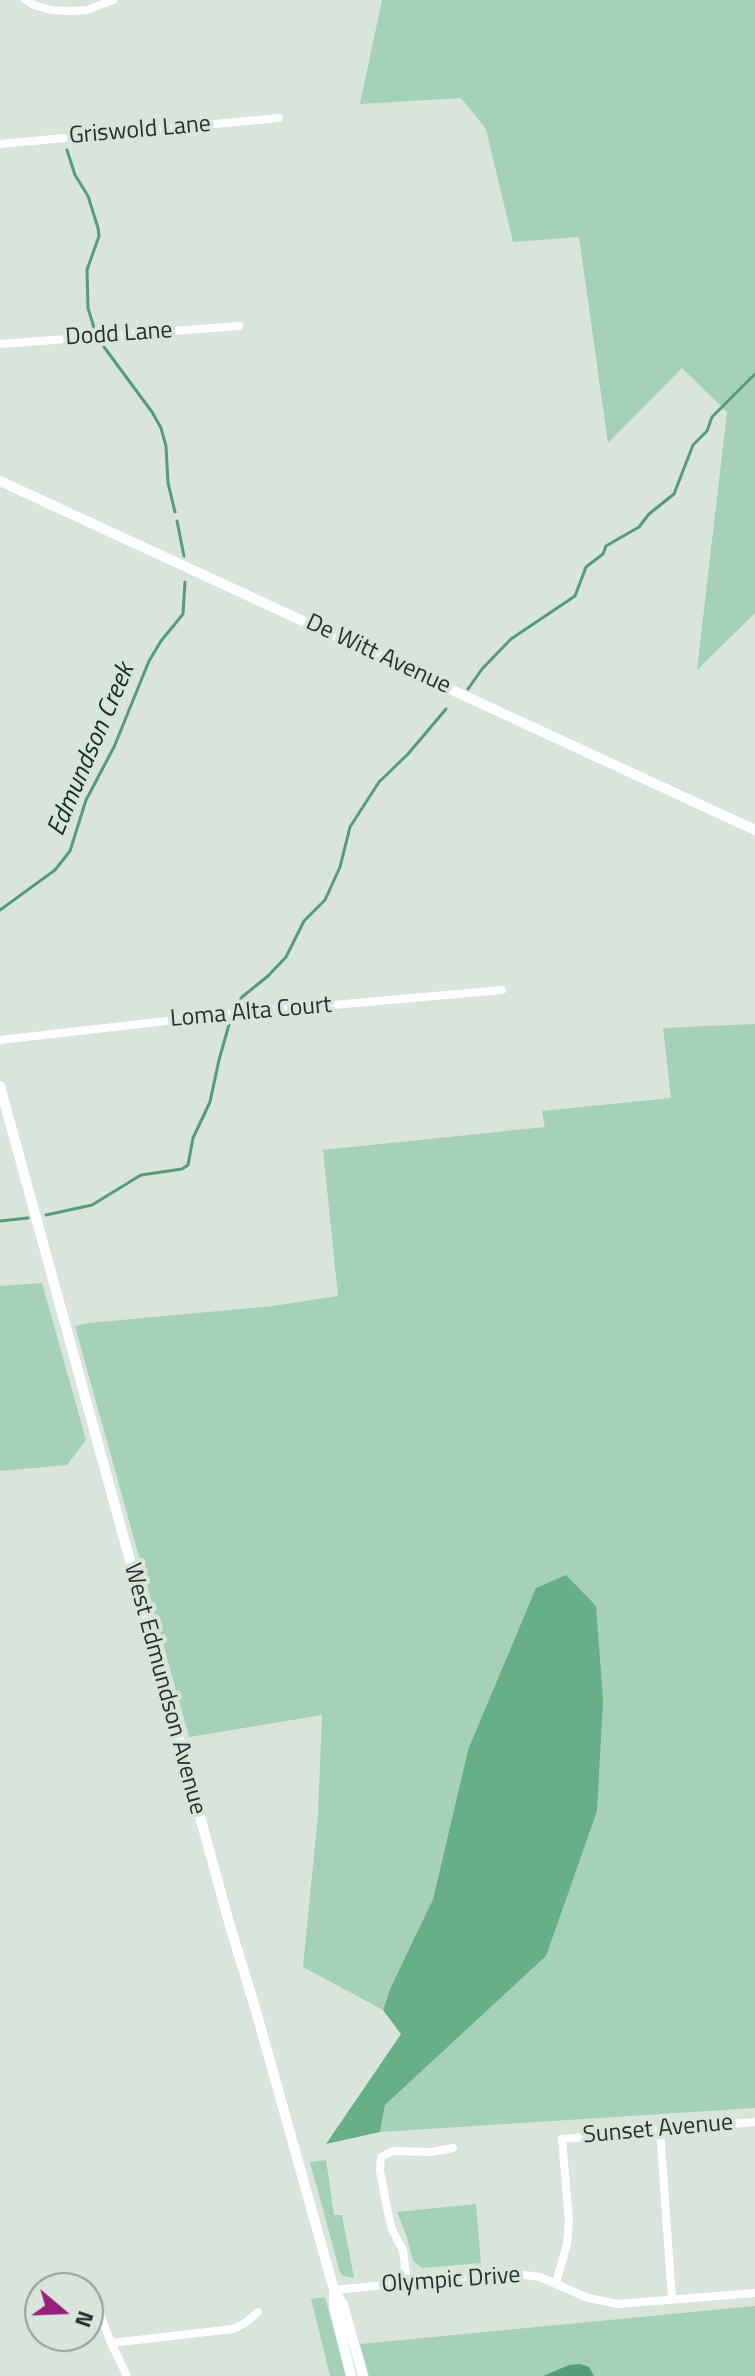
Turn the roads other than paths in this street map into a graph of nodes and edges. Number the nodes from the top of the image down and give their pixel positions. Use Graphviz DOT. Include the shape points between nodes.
graph roads {
  1 [pos="26,0"];
  2 [pos="113,0"];
  3 [pos="279,118"];
  4 [pos="0,144"];
  5 [pos="239,326"];
  6 [pos="0,344"];
  7 [pos="0,481"];
  8 [pos="755,830"];
  9 [pos="502,990"];
  10 [pos="0,1040"];
  11 [pos="0,1086"];
  12 [pos="755,2122"];
  13 [pos="660,2130"];
  14 [pos="453,2148"];
  15 [pos="407,2282"];
  16 [pos="556,2283"];
  17 [pos="334,2290"];
  18 [pos="755,2293"];
  19 [pos="672,2299"];
  20 [pos="258,2312"];
  21 [pos="104,2325"];
  22 [pos="111,2343"];
  23 [pos="127,2376"];
  24 [pos="351,2376"];
  25 [pos="363,2376"];
  1 -- 2 [label="street" via="71,11"];
  3 -- 4 [label="street, Griswold Lane"];
  5 -- 6 [label="street, Dodd Lane"];
  7 -- 8 [label="street, De Witt Avenue"];
  9 -- 10 [label="street, Loma Alta Court"];
  11 -- 17 [label="street, West Edmundson Avenue"];
  12 -- 13 [label="street, Sunset Avenue"];
  13 -- 16 [label="street, Sunset Avenue" via="562,2139 569,2222"];
  13 -- 19 [label="street"];
  14 -- 15 [label="street" via="393,2151 381,2157 388,2213 403,2250"];
  15 -- 16 [label="street, Olympic Drive" via="508,2273"];
  15 -- 17 [label="street, Olympic Drive"];
  16 -- 19 [label="street, Olympic Drive" via="603,2302"];
  17 -- 24 [label="street, West Edmundson Avenue"];
  17 -- 25 [label="street, West Edmundson Avenue"];
  18 -- 19 [label="street, Olympic Drive"];
  20 -- 22 [label="street" via="233,2329"];
  21 -- 22 [label="street"];
  22 -- 23 [label="street"];
}
